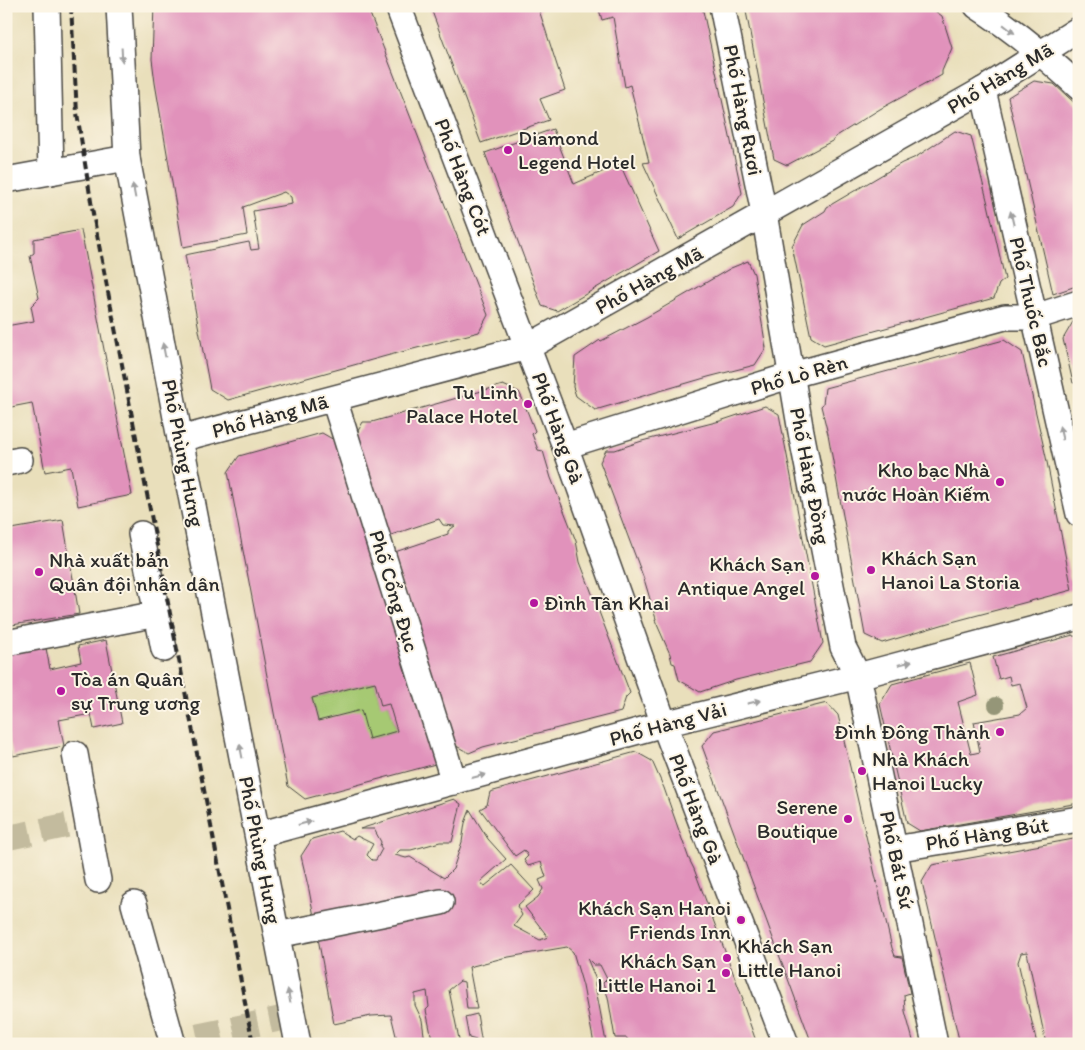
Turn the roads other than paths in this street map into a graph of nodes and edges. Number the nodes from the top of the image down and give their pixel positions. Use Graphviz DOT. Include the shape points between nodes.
graph roads {
  1 [pos="48,6"];
  2 [pos="119,6"];
  3 [pos="398,6"];
  4 [pos="722,6"];
  5 [pos="977,6"];
  6 [pos="1079,29"];
  7 [pos="1040,54"];
  8 [pos="1079,87"];
  9 [pos="983,90"];
  10 [pos="128,158"];
  11 [pos="51,172"];
  12 [pos="6,180"];
  13 [pos="764,213"];
  14 [pos="1079,303"];
  15 [pos="1035,317"];
  16 [pos="528,347"];
  17 [pos="792,375"];
  18 [pos="334,399"];
  19 [pos="180,439"];
  20 [pos="565,446"];
  21 [pos="1079,514"];
  22 [pos="141,534"];
  23 [pos="157,614"];
  24 [pos="1079,617"];
  25 [pos="6,643"];
  26 [pos="164,649"];
  27 [pos="858,676"];
  28 [pos="664,724"];
  29 [pos="75,754"];
  30 [pos="454,782"];
  31 [pos="1079,819"];
  32 [pos="258,835"];
  33 [pos="894,849"];
  34 [pos="98,880"];
  35 [pos="441,902"];
  36 [pos="134,904"];
  37 [pos="277,935"];
  38 [pos="172,1042"];
  39 [pos="298,1044"];
  40 [pos="786,1044"];
  41 [pos="935,1044"];
  1 -- 11 [label="street"];
  2 -- 10 [label="street, Phố Phùng Hưng, one-way"];
  3 -- 16 [label="street, Phố Hàng Cót"];
  4 -- 13 [label="street, Phố Hàng Rươi"];
  5 -- 7 [label="street, one-way"];
  6 -- 7 [label="street, Phố Hàng Mã"];
  7 -- 8 [label="street"];
  7 -- 9 [label="street, Phố Hàng Mã"];
  9 -- 13 [label="street, Phố Hàng Mã"];
  15 -- 9 [label="street, Phố Thuốc Bắc, one-way"];
  10 -- 11 [label="street"];
  19 -- 10 [label="street, Phố Phùng Hưng, one-way"];
  11 -- 12 [label="street"];
  13 -- 16 [label="street, Phố Hàng Mã"];
  13 -- 17 [label="street, Phố Hàng Đồng"];
  14 -- 15 [label="street, Phố Lò Rèn"];
  15 -- 17 [label="street, Phố Lò Rèn" via="1005,317"];
  21 -- 15 [label="street, Phố Thuốc Bắc, one-way"];
  16 -- 18 [label="street, Phố Hàng Mã"];
  16 -- 20 [label="street, Phố Hàng Gà"];
  17 -- 20 [label="street, Phố Lò Rèn"];
  17 -- 27 [label="street, Phố Hàng Đồng" via="843,647"];
  18 -- 19 [label="street, Phố Hàng Mã"];
  18 -- 30 [label="street, Phố Cổng Đục"];
  32 -- 19 [label="street, Phố Phùng Hưng, one-way"];
  20 -- 28 [label="street, Phố Hàng Gà"];
  22 -- 23 [label="street"];
  23 -- 25 [label="street"];
  23 -- 26 [label="street"];
  27 -- 24 [label="street, Phố Hàng Vải, one-way"];
  28 -- 27 [label="street, Phố Hàng Vải, one-way"];
  27 -- 33 [label="street, Phố Bát Sứ"];
  30 -- 28 [label="street, Phố Hàng Vải, one-way"];
  28 -- 40 [label="street, Phố Hàng Gà"];
  29 -- 34 [label="street"];
  32 -- 30 [label="street, Phố Hàng Vải, one-way"];
  31 -- 33 [label="street, Phố Hàng Bút"];
  32 -- 37 [label="street, Phố Phùng Hưng"];
  33 -- 41 [label="street, Phố Bát Sứ"];
  35 -- 37 [label="street"];
  36 -- 38 [label="street"];
  39 -- 37 [label="street, Phố Phùng Hưng, one-way"];
}
